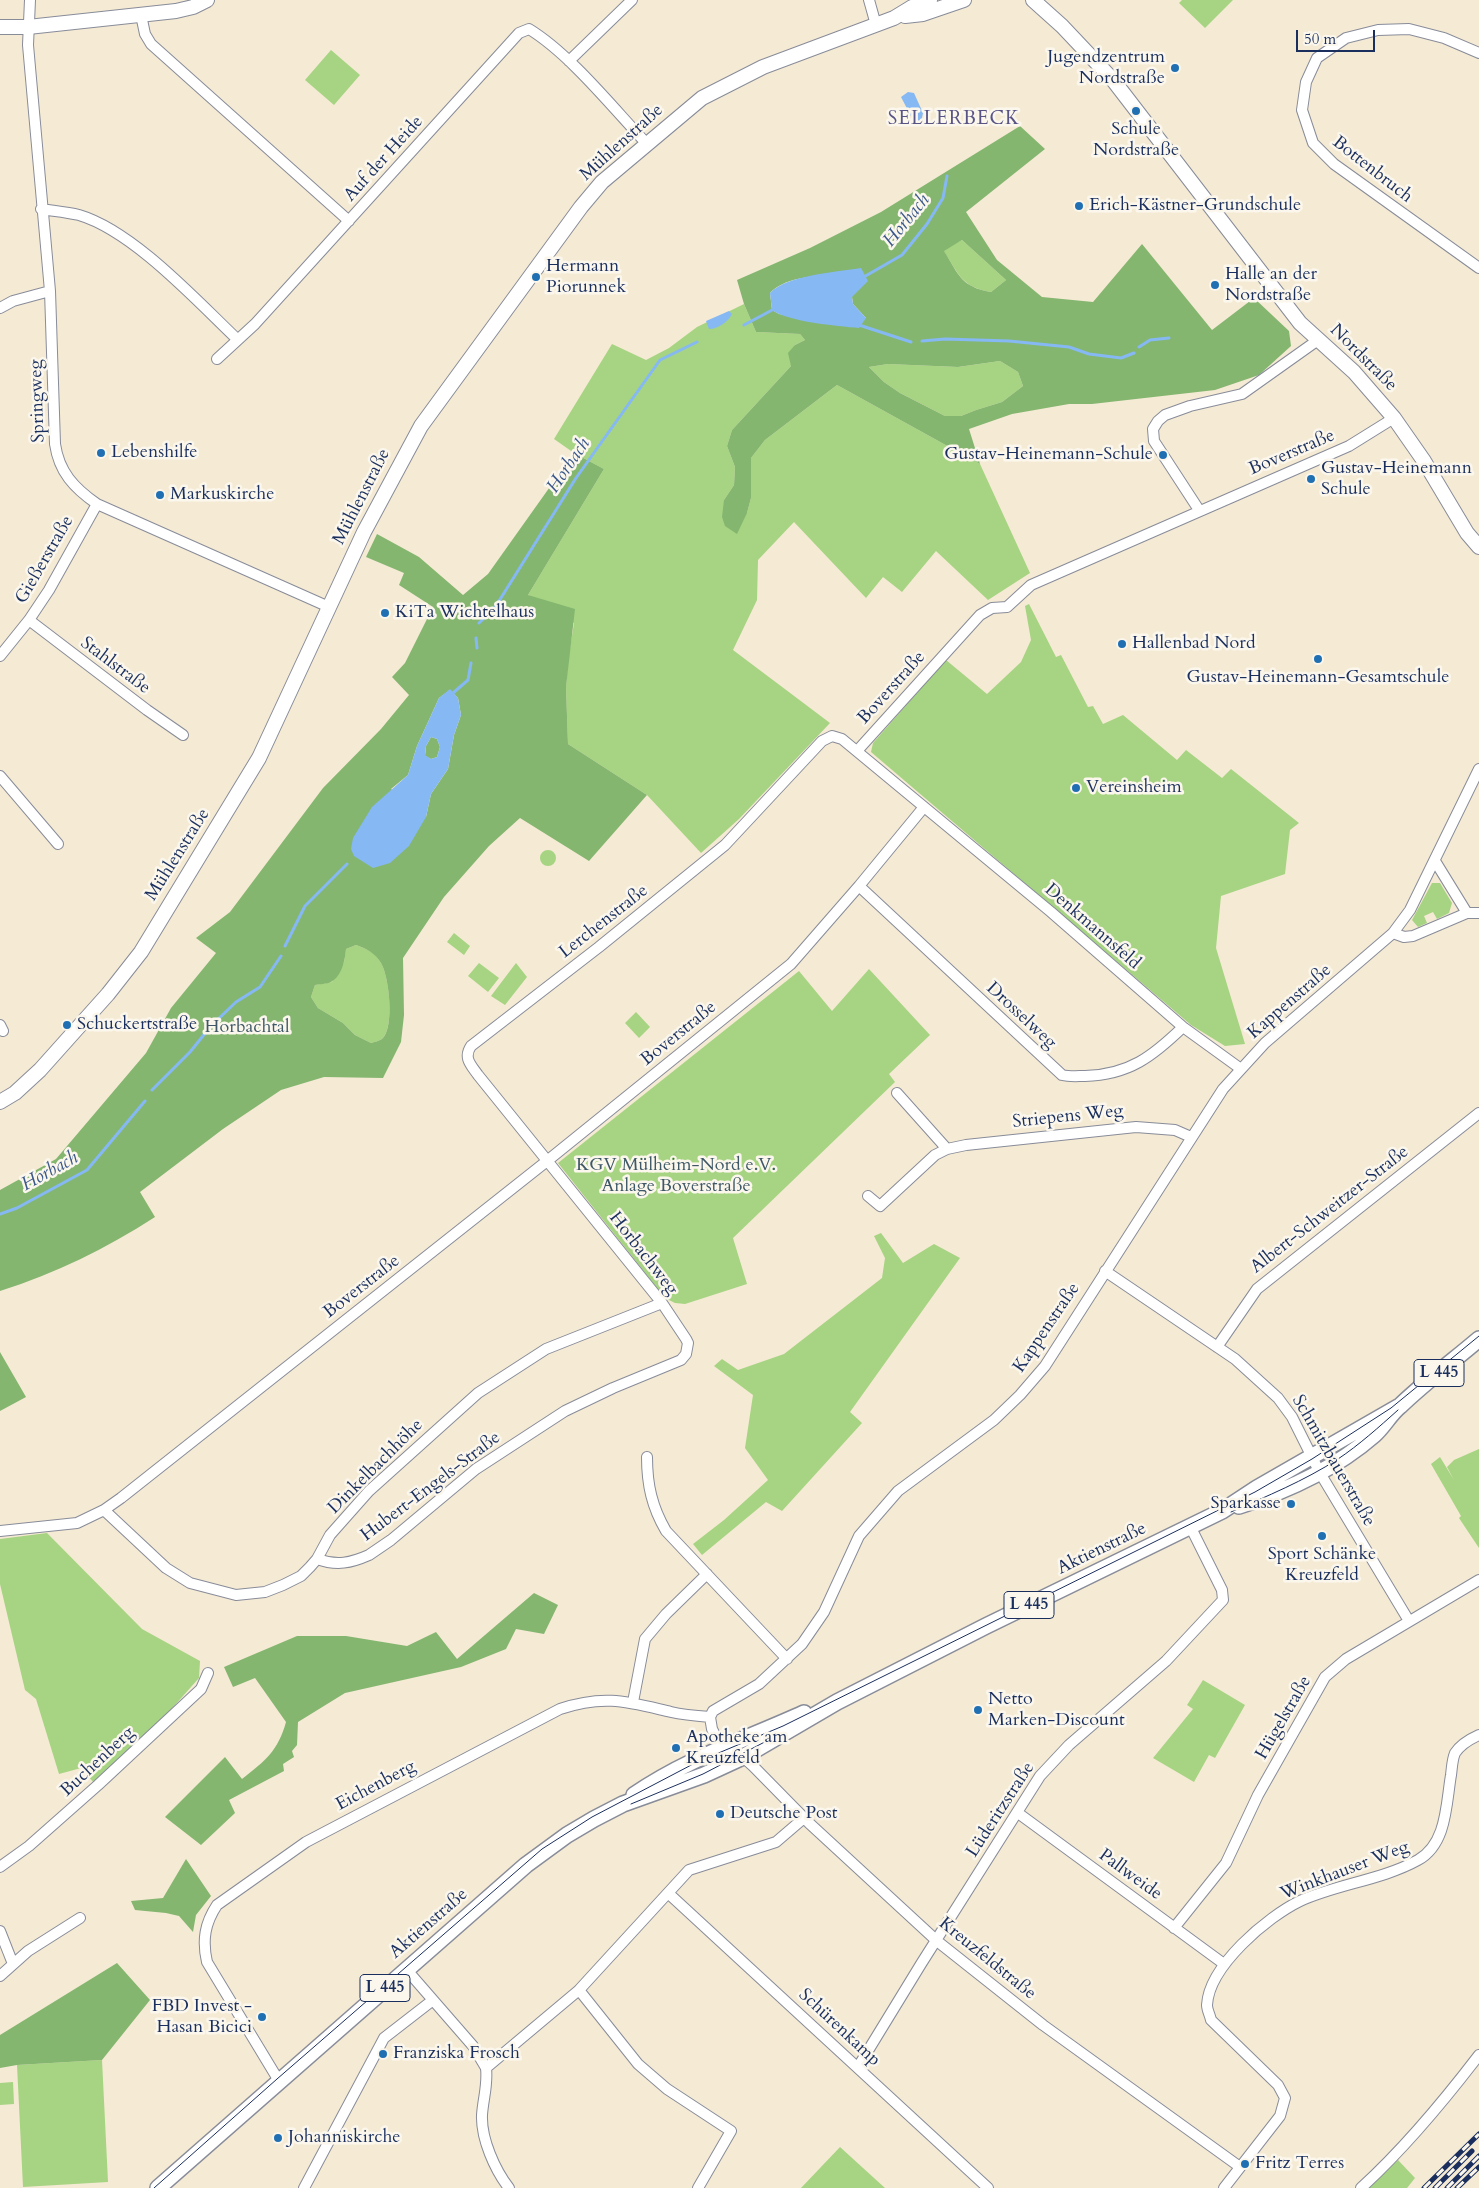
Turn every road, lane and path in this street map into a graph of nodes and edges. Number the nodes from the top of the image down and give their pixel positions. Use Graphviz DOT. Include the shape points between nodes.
graph roads {
  1 [pos="30,0"];
  2 [pos="207,0"];
  3 [pos="632,0"];
  4 [pos="869,0"];
  5 [pos="930,0"];
  6 [pos="964,0"];
  7 [pos="1033,0"];
  8 [pos="141,15"];
  9 [pos="894,18"];
  10 [pos="876,25"];
  11 [pos="0,27"];
  12 [pos="28,27"];
  13 [pos="1479,53"];
  14 [pos="569,61"];
  15 [pos="647,144"];
  16 [pos="41,209"];
  17 [pos="349,222"];
  18 [pos="1479,268"];
  19 [pos="50,290"];
  20 [pos="0,308"];
  21 [pos="237,339"];
  22 [pos="1318,340"];
  23 [pos="217,359"];
  24 [pos="1394,418"];
  25 [pos="97,504"];
  26 [pos="1199,510"];
  27 [pos="1479,547"];
  28 [pos="329,607"];
  29 [pos="29,620"];
  30 [pos="0,656"];
  31 [pos="183,735"];
  32 [pos="857,751"];
  33 [pos="1479,769"];
  34 [pos="0,776"];
  35 [pos="924,808"];
  36 [pos="58,844"];
  37 [pos="1436,861"];
  38 [pos="860,886"];
  39 [pos="1467,913"];
  40 [pos="1479,913"];
  41 [pos="1392,933"];
  42 [pos="1183,1027"];
  43 [pos="1241,1068"];
  44 [pos="897,1093"];
  45 [pos="0,1102"];
  46 [pos="1479,1113"];
  47 [pos="1191,1137"];
  48 [pos="947,1149"];
  49 [pos="547,1161"];
  50 [pos="868,1196"];
  51 [pos="1105,1271"];
  52 [pos="662,1303"];
  53 [pos="1479,1339"];
  54 [pos="1217,1347"];
  55 [pos="687,1348"];
  56 [pos="1398,1407"];
  57 [pos="648,1457"];
  58 [pos="1311,1457"];
  59 [pos="1320,1473"];
  60 [pos="104,1510"];
  61 [pos="1222,1511"];
  62 [pos="1190,1526"];
  63 [pos="0,1531"];
  64 [pos="317,1559"];
  65 [pos="707,1574"];
  66 [pos="1479,1580"];
  67 [pos="1409,1621"];
  68 [pos="787,1660"];
  69 [pos="208,1673"];
  70 [pos="633,1702"];
  71 [pos="710,1717"];
  72 [pos="1479,1735"];
  73 [pos="734,1752"];
  74 [pos="1018,1813"];
  75 [pos="804,1818"];
  76 [pos="0,1867"];
  77 [pos="668,1892"];
  78 [pos="80,1918"];
  79 [pos="1174,1928"];
  80 [pos="0,1931"];
  81 [pos="937,1941"];
  82 [pos="1224,1964"];
  83 [pos="11,1965"];
  84 [pos="406,1969"];
  85 [pos="0,1976"];
  86 [pos="579,1990"];
  87 [pos="432,2000"];
  88 [pos="1479,2055"];
  89 [pos="858,2067"];
  90 [pos="486,2068"];
  91 [pos="279,2081"];
  92 [pos="1240,2167"];
  93 [pos="158,2188"];
  94 [pos="304,2188"];
  95 [pos="509,2188"];
  96 [pos="698,2188"];
  97 [pos="988,2188"];
  98 [pos="1224,2188"];
  99 [pos="1361,2188"];
  1 -- 12 [label="street, Springweg"];
  2 -- 8 [label="street" via="176,11"];
  3 -- 14 [label="street"];
  4 -- 10 [label="street"];
  5 -- 9 [label="street, Mühlenstraße"];
  6 -- 9 [label="street, Mühlenstraße" via="923,14"];
  7 -- 22 [label="street, Nordstraße" via="1113,80 1267,282"];
  8 -- 12 [label="street"];
  8 -- 17 [label="street, Auf der Heide" via="151,44"];
  9 -- 10 [label="street, Mühlenstraße"];
  10 -- 15 [label="street, Mühlenstraße" via="743,75 702,98"];
  11 -- 12 [label="street"];
  12 -- 16 [label="street, Springweg"];
  13 -- 18 [label="street, Bottenbruch" via="1444,38 1409,29 1378,30 1346,38 1317,58 1306,82 1302,110 1314,143 1334,164"];
  14 -- 15 [label="street, Auf der Heide"];
  14 -- 17 [label="street, Auf der Heide" via="529,29 519,33"];
  15 -- 28 [label="street, Mühlenstraße" via="602,182 581,207 421,426 364,532"];
  16 -- 19 [label="street, Springweg"];
  16 -- 21 [label="street" via="80,216 123,236"];
  17 -- 21 [label="street" via="255,324"];
  19 -- 20 [label="street"];
  19 -- 25 [label="street, Springweg" via="57,455 72,484"];
  21 -- 23 [label="street"];
  22 -- 24 [label="street, Nordstraße" via="1354,372"];
  22 -- 26 [label="street" via="1242,394 1190,406 1158,421 1153,429 1154,441"];
  24 -- 26 [label="street, Boverstraße" via="1348,446"];
  24 -- 27 [label="street, Nordstraße"];
  25 -- 28 [label="street, Springweg"];
  25 -- 29 [label="street, Gießerstraße"];
  26 -- 32 [label="street, Boverstraße" via="1031,585 1007,606 992,608 980,615"];
  28 -- 45 [label="street, Mühlenstraße" via="259,758 141,952 40,1070"];
  29 -- 30 [label="street, Gießerstraße"];
  29 -- 31 [label="street, Stahlstraße"];
  32 -- 35 [label="street, Boverstraße"];
  32 -- 49 [label="street, Lerchenstraße" via="842,739 832,736 822,741 725,845 471,1046 467,1058 469,1063"];
  33 -- 37 [label="street, Kappenstraße"];
  34 -- 36 [label="street"];
  35 -- 38 [label="street, Boverstraße"];
  35 -- 42 [label="street, Denkmannsfeld"];
  37 -- 39 [label="street"];
  37 -- 41 [label="street, Kappenstraße" via="1410,910"];
  38 -- 42 [label="street, Drosselweg" via="1059,1074 1067,1077 1103,1075 1125,1069 1156,1052"];
  38 -- 49 [label="street, Boverstraße" via="791,964"];
  39 -- 40 [label="street"];
  39 -- 41 [label="street" via="1413,936"];
  41 -- 43 [label="street, Kappenstraße" via="1265,1043"];
  42 -- 43 [label="street, Denkmannsfeld"];
  43 -- 47 [label="street, Kappenstraße"];
  44 -- 48 [label="street"];
  46 -- 54 [label="street, Albert-Schweitzer-Straße" via="1257,1289"];
  47 -- 48 [label="street, Striepens Weg" via="1175,1130 1136,1127 991,1141"];
  47 -- 51 [label="street, Kappenstraße"];
  48 -- 50 [label="street, Striepens Weg" via="935,1155 880,1206"];
  49 -- 52 [label="street, Horbachweg"];
  49 -- 60 [label="street, Boverstraße"];
  51 -- 54 [label="street, Schmitzbauerstraße"];
  51 -- 68 [label="street, Kappenstraße" via="1045,1366 1020,1395 986,1426 905,1485 859,1536 822,1617"];
  52 -- 55 [label="street, Horbachweg" via="686,1339"];
  52 -- 64 [label="street, Dinkelbachhöhe" via="546,1349 478,1393 369,1491 330,1535"];
  53 -- 56 [label="main road, Aktienstraße / L 445"];
  54 -- 58 [label="street, Schmitzbauerstraße" via="1249,1370 1278,1398 1292,1417"];
  55 -- 64 [label="street, Hubert-Engels-Straße" via="681,1360 566,1411 487,1461 370,1555 338,1564"];
  56 -- 58 [label="main road, Aktienstraße / L 445"];
  56 -- 59 [label="main road, Aktienstraße / L 445" via="1376,1434"];
  57 -- 65 [label="street" via="647,1479 659,1518 666,1531"];
  58 -- 59 [label="street, Schmitzbauerstraße"];
  58 -- 61 [label="main road, Aktienstraße / L 445"];
  59 -- 61 [label="main road, Aktienstraße / L 445" via="1258,1500"];
  59 -- 67 [label="street, Schmitzbauerstraße"];
  60 -- 63 [label="street, Boverstraße" via="77,1523"];
  60 -- 64 [label="street, Dinkelbachhöhe" via="174,1574 199,1587 220,1592 245,1595 265,1592 301,1576"];
  61 -- 62 [label="main road, Aktienstraße / L 445"];
  62 -- 73 [label="main road, Aktienstraße / L 445"];
  62 -- 74 [label="street, Lüderitzstraße" via="1224,1597 1166,1661 1054,1760"];
  65 -- 68 [label="street"];
  65 -- 70 [label="street" via="645,1639"];
  66 -- 67 [label="street, Hügelstraße"];
  67 -- 79 [label="street, Hügelstraße" via="1346,1659 1326,1677 1258,1795 1226,1863"];
  68 -- 71 [label="street, Kappenstraße" via="759,1684 713,1711"];
  69 -- 76 [label="street, Buchenberg" via="201,1689 29,1846"];
  70 -- 71 [label="street, Eichenberg" via="673,1713"];
  70 -- 91 [label="street, Eichenberg" via="590,1701 549,1713 306,1842 217,1905 210,1915 204,1936 207,1962"];
  71 -- 73 [label="street" via="716,1737"];
  72 -- 82 [label="street, Winkhauser Weg" via="1469,1739 1456,1753 1444,1822 1431,1851 1406,1866 1300,1901 1268,1920"];
  73 -- 75 [label="street, Kreuzfeldstraße"];
  73 -- 84 [label="main road, Aktienstraße / L 445" via="650,1784 623,1804 543,1851"];
  74 -- 79 [label="street, Pallweide"];
  74 -- 81 [label="street, Lüderitzstraße"];
  75 -- 77 [label="street" via="776,1842 693,1868"];
  75 -- 81 [label="street, Kreuzfeldstraße"];
  77 -- 86 [label="street"];
  77 -- 89 [label="street, Schürenkamp"];
  78 -- 83 [label="street"];
  79 -- 82 [label="street, Pallweide"];
  80 -- 83 [label="street"];
  81 -- 89 [label="street, Lüderitzstraße"];
  81 -- 92 [label="street, Kreuzfeldstraße" via="1043,2025"];
  82 -- 92 [label="street, Winkhauser Weg" via="1210,1992 1207,2006 1211,2020 1278,2085 1284,2098 1280,2116"];
  83 -- 85 [label="street"];
  84 -- 87 [label="street"];
  84 -- 91 [label="main road, Aktienstraße / L 445"];
  86 -- 90 [label="street"];
  86 -- 96 [label="street" via="638,2064 667,2089 731,2131"];
  87 -- 90 [label="street" via="473,2046"];
  87 -- 94 [label="street" via="384,2038"];
  88 -- 99 [label="street" via="1432,2115"];
  89 -- 97 [label="street, Schürenkamp"];
  90 -- 95 [label="street" via="488,2082 482,2116 486,2141"];
  91 -- 93 [label="main road, Aktienstraße / L 445"];
  92 -- 98 [label="street, Winkhauser Weg"];
}
